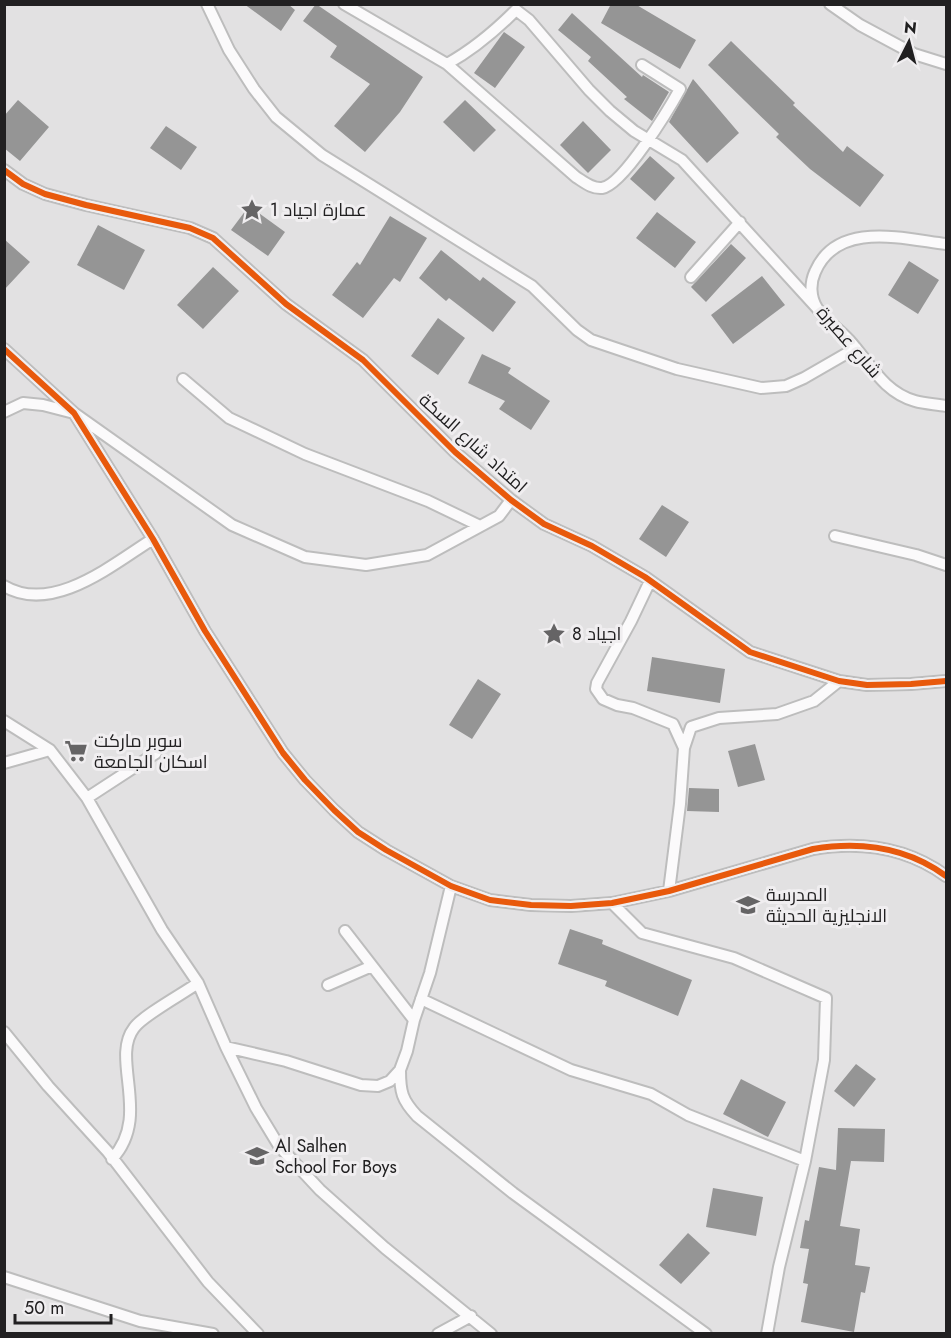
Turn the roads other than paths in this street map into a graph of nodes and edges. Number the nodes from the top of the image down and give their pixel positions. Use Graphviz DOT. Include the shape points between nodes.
graph roads {
  1 [pos="207,4"];
  2 [pos="344,4"];
  3 [pos="830,4"];
  4 [pos="513,8"];
  5 [pos="447,64"];
  6 [pos="946,64"];
  7 [pos="642,65"];
  8 [pos="650,140"];
  9 [pos="4,170"];
  10 [pos="741,222"];
  11 [pos="946,244"];
  12 [pos="691,277"];
  13 [pos="817,308"];
  14 [pos="856,348"];
  15 [pos="4,350"];
  16 [pos="183,379"];
  17 [pos="946,405"];
  18 [pos="4,412"];
  19 [pos="74,413"];
  20 [pos="511,500"];
  21 [pos="480,526"];
  22 [pos="835,536"];
  23 [pos="153,539"];
  24 [pos="946,565"];
  25 [pos="650,581"];
  26 [pos="4,586"];
  27 [pos="839,681"];
  28 [pos="946,681"];
  29 [pos="4,721"];
  30 [pos="684,748"];
  31 [pos="50,750"];
  32 [pos="156,753"];
  33 [pos="4,763"];
  34 [pos="87,798"];
  35 [pos="946,876"];
  36 [pos="451,886"];
  37 [pos="669,891"];
  38 [pos="612,903"];
  39 [pos="345,931"];
  40 [pos="372,966"];
  41 [pos="198,983"];
  42 [pos="328,986"];
  43 [pos="422,999"];
  44 [pos="414,1020"];
  45 [pos="6,1036"];
  46 [pos="226,1047"];
  47 [pos="400,1070"];
  48 [pos="112,1159"];
  49 [pos="805,1161"];
  50 [pos="4,1277"];
  51 [pos="471,1316"];
  52 [pos="140,1321"];
  53 [pos="143,1334"];
  54 [pos="213,1334"];
  55 [pos="258,1334"];
  56 [pos="438,1334"];
  57 [pos="491,1334"];
  58 [pos="706,1334"];
  59 [pos="767,1334"];
  1 -- 14 [label="street" via="229,50 276,117 322,155 531,286 591,340 677,369 761,388 786,386"];
  2 -- 5 [label="street"];
  3 -- 6 [label="street" via="914,54"];
  4 -- 5 [label="street" via="492,35"];
  4 -- 8 [label="street" via="530,20 610,111"];
  5 -- 8 [label="street" via="552,158 594,188 604,188 614,181"];
  7 -- 8 [label="street" via="680,89"];
  8 -- 10 [label="street" via="682,160"];
  9 -- 20 [label="street, امتداد شارع السكة" via="45,194 190,228 213,238 286,304 363,360 455,452"];
  10 -- 12 [label="street"];
  10 -- 13 [label="street"];
  11 -- 13 [label="street, شارع عصيرة" via="879,236 847,242 828,254 815,270 811,286"];
  13 -- 14 [label="street, شارع عصيرة"];
  14 -- 17 [label="street, شارع عصيرة" via="892,391 914,401"];
  15 -- 19 [label="street"];
  16 -- 21 [label="street" via="229,418 305,454 428,501"];
  18 -- 19 [label="street" via="23,403"];
  19 -- 21 [label="street" via="232,525 305,557 366,565 427,555"];
  19 -- 23 [label="street"];
  20 -- 21 [label="street" via="499,516"];
  20 -- 25 [label="street, امتداد شارع السكة" via="544,524 592,546"];
  22 -- 24 [label="street"];
  23 -- 26 [label="street" via="62,592 35,594"];
  23 -- 36 [label="street" via="205,631 283,753 305,780 358,831"];
  25 -- 27 [label="street, امتداد شارع السكة" via="750,652"];
  25 -- 30 [label="street" via="596,689 603,699 673,724"];
  27 -- 28 [label="street, امتداد شارع السكة" via="878,685"];
  27 -- 30 [label="street" via="814,700 777,714 719,718 691,727"];
  29 -- 31 [label="street"];
  30 -- 37 [label="street"];
  31 -- 33 [label="street"];
  31 -- 34 [label="street"];
  32 -- 34 [label="street"];
  34 -- 41 [label="street" via="162,930"];
  35 -- 37 [label="street" via="925,862 896,851 865,845 831,846"];
  36 -- 38 [label="street" via="490,900 531,905"];
  36 -- 43 [label="street"];
  37 -- 38 [label="street"];
  38 -- 49 [label="street" via="642,933 734,958 826,998 824,1059"];
  39 -- 40 [label="street"];
  40 -- 42 [label="street"];
  40 -- 44 [label="street"];
  41 -- 46 [label="street"];
  41 -- 48 [label="street" via="135,1026 126,1041 131,1118 123,1147"];
  43 -- 44 [label="street"];
  43 -- 49 [label="street" via="572,1070 651,1094 688,1115"];
  44 -- 47 [label="street"];
  45 -- 48 [label="street"];
  46 -- 47 [label="street" via="286,1061 361,1086 378,1086 390,1081"];
  46 -- 51 [label="street" via="279,1146 384,1248"];
  47 -- 58 [label="street" via="400,1089 417,1116 513,1193"];
  48 -- 55 [label="street" via="208,1282"];
  49 -- 59 [label="street"];
  50 -- 52 [label="street"];
  51 -- 56 [label="street"];
  51 -- 57 [label="street"];
  52 -- 53 [label="street"];
  52 -- 54 [label="street"];
}
